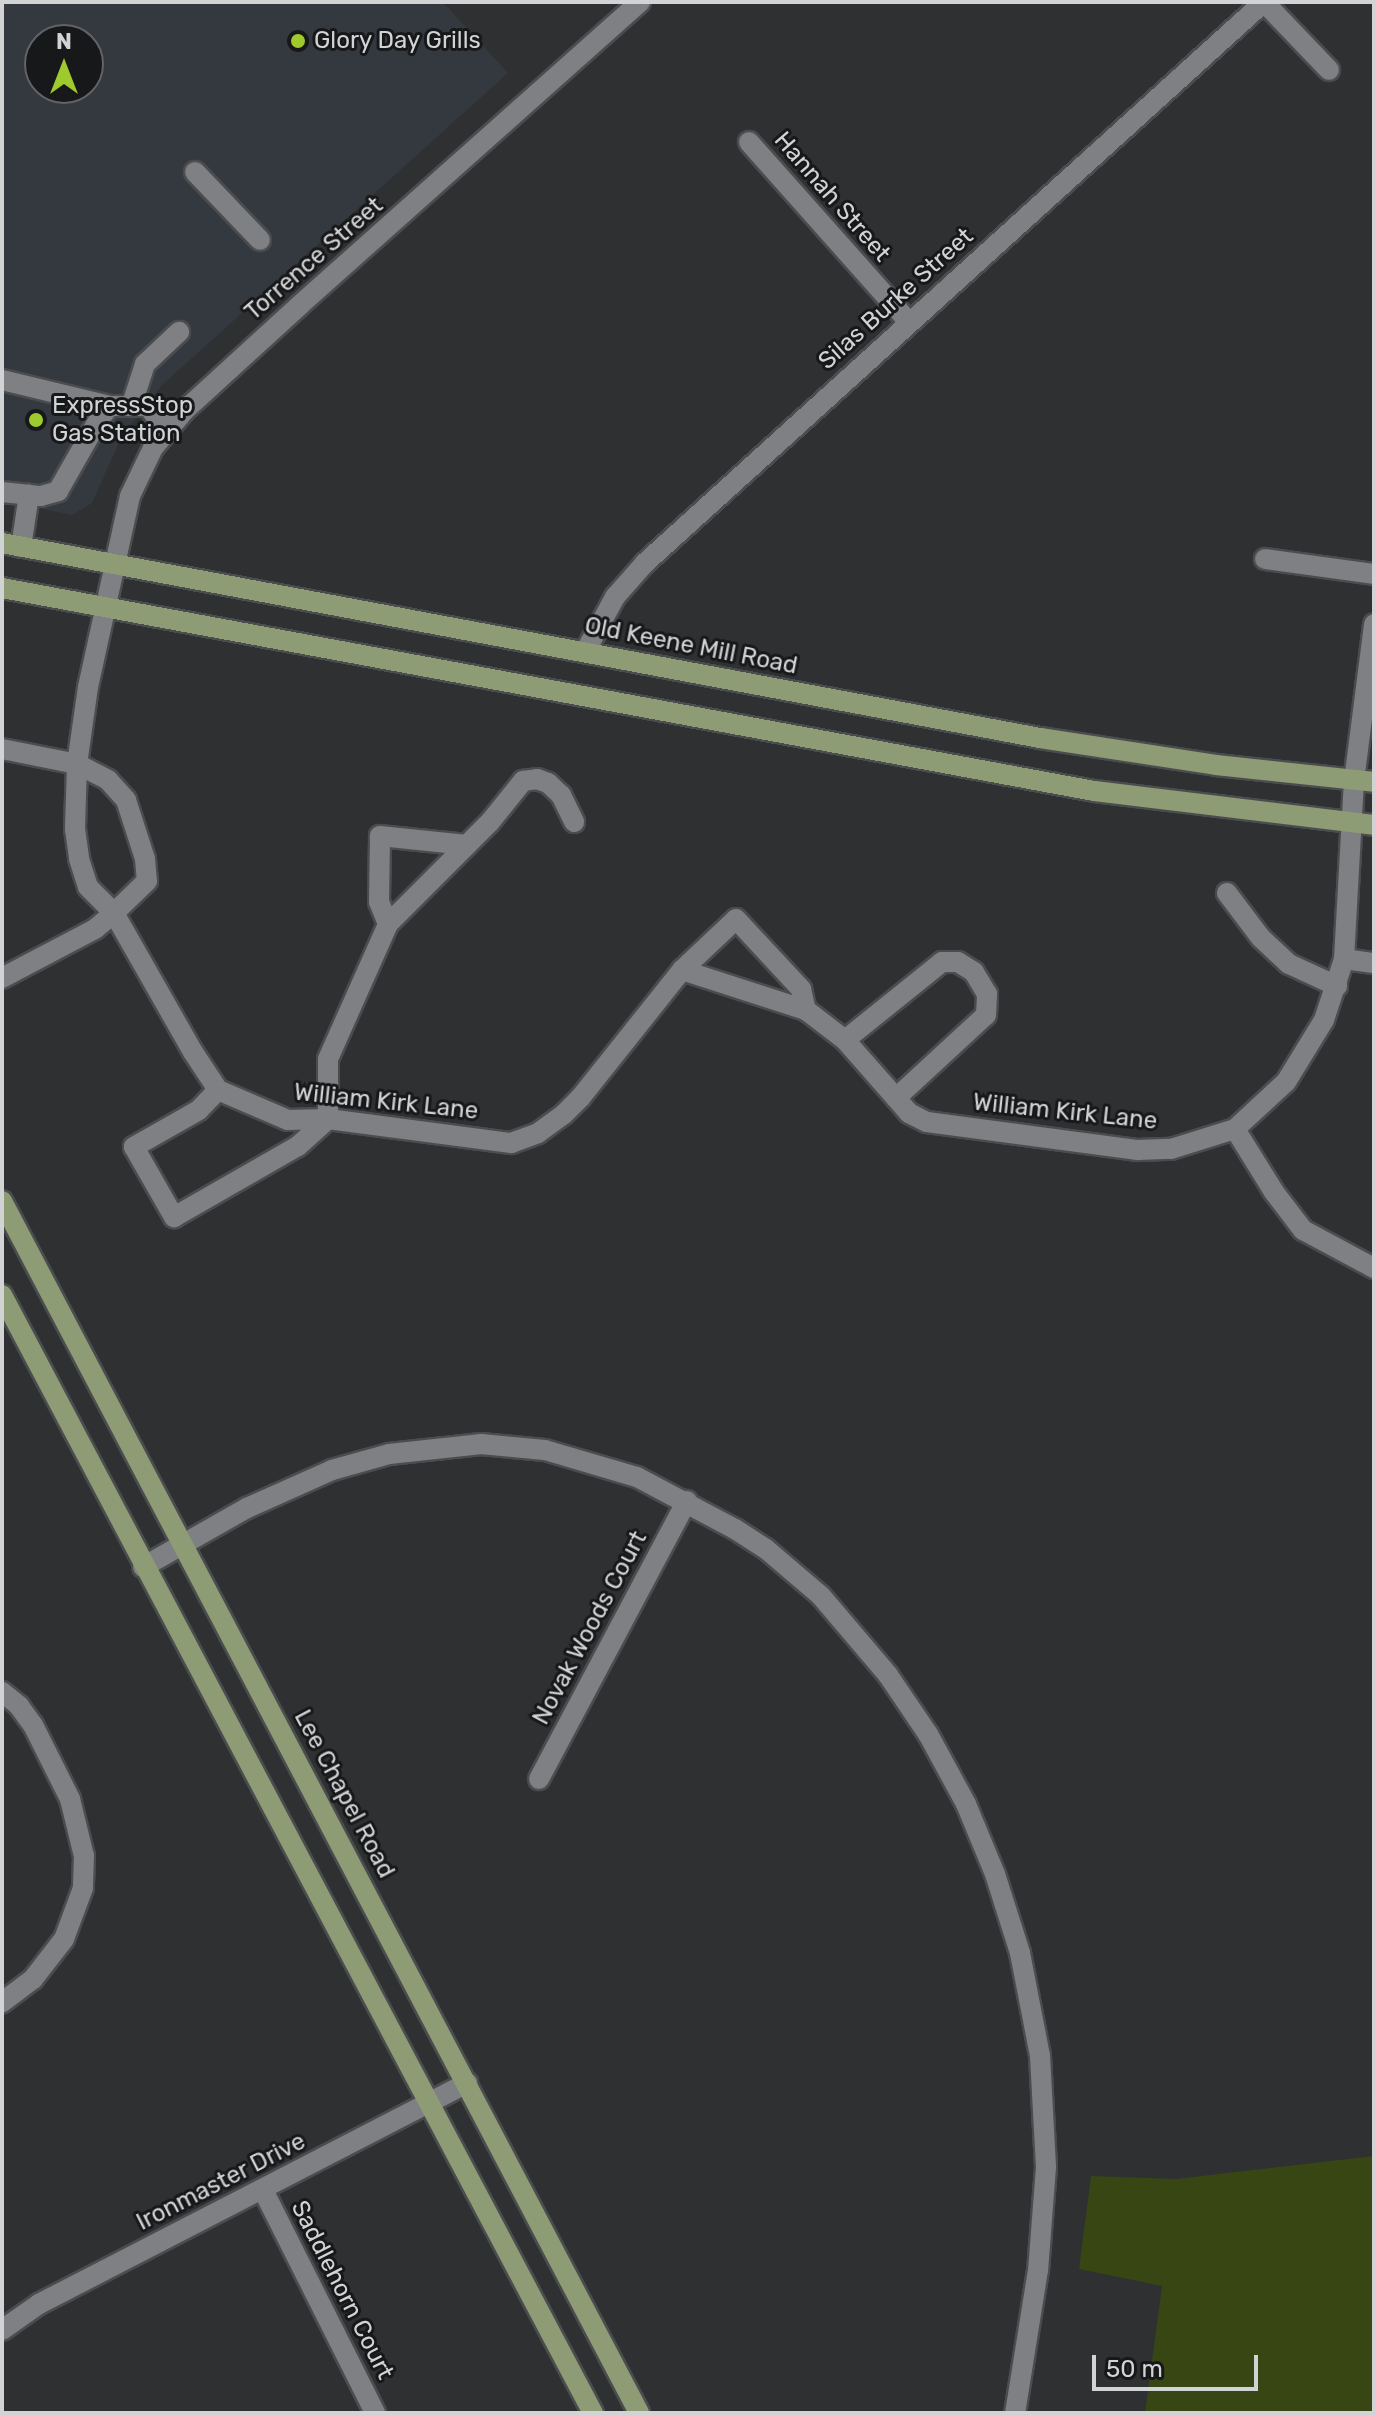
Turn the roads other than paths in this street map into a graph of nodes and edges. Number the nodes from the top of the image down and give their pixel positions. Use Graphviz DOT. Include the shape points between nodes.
graph roads {
  1 [pos="640,2"];
  2 [pos="1264,2"];
  3 [pos="1329,70"];
  4 [pos="749,142"];
  5 [pos="195,172"];
  6 [pos="260,240"];
  7 [pos="909,322"];
  8 [pos="179,332"];
  9 [pos="2,380"];
  10 [pos="132,404"];
  11 [pos="110,406"];
  12 [pos="167,431"];
  13 [pos="2,492"];
  14 [pos="29,495"];
  15 [pos="12,545"];
  16 [pos="1265,559"];
  17 [pos="115,566"];
  18 [pos="1374,574"];
  19 [pos="2,588"];
  20 [pos="105,608"];
  21 [pos="1374,624"];
  22 [pos="585,652"];
  23 [pos="2,749"];
  24 [pos="77,764"];
  25 [pos="1364,782"];
  26 [pos="574,822"];
  27 [pos="1364,825"];
  28 [pos="467,845"];
  29 [pos="1227,893"];
  30 [pos="114,913"];
  31 [pos="388,924"];
  32 [pos="1344,959"];
  33 [pos="1374,963"];
  34 [pos="682,970"];
  35 [pos="2,978"];
  36 [pos="1337,986"];
  37 [pos="806,1010"];
  38 [pos="845,1040"];
  39 [pos="218,1090"];
  40 [pos="896,1098"];
  41 [pos="328,1119"];
  42 [pos="1235,1129"];
  43 [pos="2,1201"];
  44 [pos="1374,1268"];
  45 [pos="2,1295"];
  46 [pos="687,1501"];
  47 [pos="181,1543"];
  48 [pos="143,1567"];
  49 [pos="2,1692"];
  50 [pos="539,1779"];
  51 [pos="2,2002"];
  52 [pos="467,2083"];
  53 [pos="427,2103"];
  54 [pos="263,2190"];
  55 [pos="2,2330"];
  56 [pos="375,2413"];
  57 [pos="593,2413"];
  58 [pos="639,2413"];
  59 [pos="1015,2413"];
  1 -- 12 [label="street, Torrence Street"];
  2 -- 3 [label="street"];
  2 -- 7 [label="street, Silas Burke Street"];
  4 -- 7 [label="street, Hannah Street"];
  5 -- 6 [label="street"];
  7 -- 22 [label="street, Silas Burke Street" via="645,563 615,597"];
  8 -- 10 [label="street" via="145,364"];
  9 -- 11 [label="street"];
  10 -- 11 [label="street"];
  10 -- 12 [label="street" via="148,406"];
  11 -- 14 [label="street" via="58,491"];
  12 -- 17 [label="street, Torrence Street" via="143,464 130,496"];
  13 -- 14 [label="street"];
  14 -- 15 [label="street"];
  15 -- 17 [label="main road, Old Keene Mill Road"];
  16 -- 18 [label="street"];
  17 -- 20 [label="street, Torrence Street"];
  17 -- 22 [label="main road, Old Keene Mill Road"];
  19 -- 20 [label="main road"];
  20 -- 24 [label="street"];
  20 -- 27 [label="main road" via="1094,791"];
  21 -- 25 [label="street"];
  22 -- 25 [label="main road, Old Keene Mill Road" via="1040,738"];
  23 -- 24 [label="street"];
  24 -- 30 [label="street" via="79,859 88,887"];
  24 -- 30 [label="street" via="108,780 126,800 145,859 147,881"];
  25 -- 27 [label="street"];
  26 -- 28 [label="street" via="561,795 548,783 523,781"];
  27 -- 32 [label="street"];
  28 -- 31 [label="street"];
  28 -- 31 [label="street" via="380,836 379,902"];
  29 -- 36 [label="street" via="1289,964"];
  30 -- 35 [label="street" via="95,929"];
  30 -- 39 [label="street"];
  31 -- 41 [label="street" via="328,1059"];
  32 -- 33 [label="street"];
  32 -- 36 [label="street"];
  34 -- 37 [label="street, William Kirk Lane"];
  34 -- 37 [label="street, William Kirk Lane" via="736,919 801,989"];
  34 -- 41 [label="street, William Kirk Lane" via="581,1097 538,1133 511,1143"];
  36 -- 42 [label="street" via="1300,1064"];
  37 -- 38 [label="street, William Kirk Lane"];
  38 -- 40 [label="street, William Kirk Lane"];
  38 -- 40 [label="street" via="942,962 958,962 974,972 987,994 986,1015"];
  39 -- 41 [label="street, William Kirk Lane" via="288,1120"];
  39 -- 41 [label="street" via="199,1110 134,1147 174,1217 298,1146"];
  40 -- 42 [label="street, William Kirk Lane" via="927,1122 1138,1150 1171,1149"];
  42 -- 44 [label="street" via="1303,1230"];
  43 -- 47 [label="main road, Lee Chapel Road"];
  45 -- 48 [label="main road"];
  46 -- 47 [label="street" via="637,1477 570,1456 513,1446 447,1446 389,1454 332,1470"];
  46 -- 50 [label="street, Novak Woods Court"];
  46 -- 59 [label="street" via="788,1566 863,1643 928,1734 966,1804 995,1874 1032,2006 1044,2110 1044,2210"];
  47 -- 48 [label="street"];
  47 -- 52 [label="main road, Lee Chapel Road"];
  48 -- 53 [label="main road"];
  49 -- 51 [label="street" via="33,1725 64,1787 84,1856 83,1888 64,1939 33,1979"];
  52 -- 53 [label="street, Ironmaster Drive"];
  52 -- 58 [label="main road, Lee Chapel Road"];
  53 -- 54 [label="street, Ironmaster Drive"];
  53 -- 57 [label="main road"];
  54 -- 55 [label="street, Ironmaster Drive" via="39,2304"];
  54 -- 56 [label="street, Saddlehorn Court"];
}
